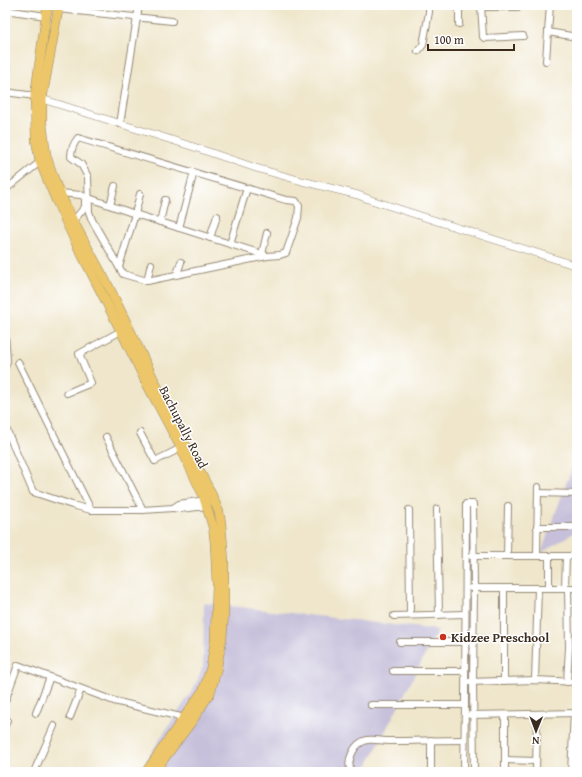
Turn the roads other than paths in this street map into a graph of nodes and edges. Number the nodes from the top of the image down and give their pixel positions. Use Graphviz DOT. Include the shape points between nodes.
graph roads {
  1 [pos="48,5"];
  2 [pos="139,5"];
  3 [pos="429,5"];
  4 [pos="459,5"];
  5 [pos="550,5"];
  6 [pos="481,6"];
  7 [pos="58,7"];
  8 [pos="518,7"];
  9 [pos="5,10"];
  10 [pos="46,16"];
  11 [pos="137,17"];
  12 [pos="172,21"];
  13 [pos="459,24"];
  14 [pos="548,32"];
  15 [pos="523,36"];
  16 [pos="577,37"];
  17 [pos="418,51"];
  18 [pos="546,61"];
  19 [pos="5,92"];
  20 [pos="38,98"];
  21 [pos="120,124"];
  22 [pos="40,162"];
  23 [pos="194,172"];
  24 [pos="116,186"];
  25 [pos="247,188"];
  26 [pos="5,190"];
  27 [pos="60,193"];
  28 [pos="140,194"];
  29 [pos="87,197"];
  30 [pos="165,200"];
  31 [pos="110,205"];
  32 [pos="135,214"];
  33 [pos="217,216"];
  34 [pos="73,221"];
  35 [pos="160,222"];
  36 [pos="178,228"];
  37 [pos="267,234"];
  38 [pos="210,238"];
  39 [pos="230,244"];
  40 [pos="86,253"];
  41 [pos="264,255"];
  42 [pos="181,262"];
  43 [pos="151,264"];
  44 [pos="577,266"];
  45 [pos="119,267"];
  46 [pos="177,274"];
  47 [pos="147,280"];
  48 [pos="121,331"];
  49 [pos="5,333"];
  50 [pos="18,362"];
  51 [pos="5,367"];
  52 [pos="67,393"];
  53 [pos="5,426"];
  54 [pos="140,433"];
  55 [pos="106,437"];
  56 [pos="181,448"];
  57 [pos="577,494"];
  58 [pos="206,503"];
  59 [pos="508,506"];
  60 [pos="438,509"];
  61 [pos="91,510"];
  62 [pos="143,510"];
  63 [pos="409,510"];
  64 [pos="537,527"];
  65 [pos="577,527"];
  66 [pos="466,556"];
  67 [pos="474,556"];
  68 [pos="507,556"];
  69 [pos="537,556"];
  70 [pos="549,556"];
  71 [pos="566,556"];
  72 [pos="577,556"];
  73 [pos="465,588"];
  74 [pos="474,588"];
  75 [pos="504,588"];
  76 [pos="538,588"];
  77 [pos="549,588"];
  78 [pos="567,588"];
  79 [pos="577,588"];
  80 [pos="465,614"];
  81 [pos="410,615"];
  82 [pos="439,615"];
  83 [pos="394,616"];
  84 [pos="400,642"];
  85 [pos="465,642"];
  86 [pos="473,642"];
  87 [pos="569,648"];
  88 [pos="577,648"];
  89 [pos="393,671"];
  90 [pos="465,672"];
  91 [pos="50,677"];
  92 [pos="535,680"];
  93 [pos="504,681"];
  94 [pos="465,682"];
  95 [pos="473,682"];
  96 [pos="567,682"];
  97 [pos="577,682"];
  98 [pos="81,689"];
  99 [pos="5,701"];
  100 [pos="371,705"];
  101 [pos="465,705"];
  102 [pos="36,713"];
  103 [pos="575,713"];
  104 [pos="537,714"];
  105 [pos="465,715"];
  106 [pos="473,715"];
  107 [pos="505,715"];
  108 [pos="70,718"];
  109 [pos="185,718"];
  110 [pos="54,726"];
  111 [pos="431,740"];
  112 [pos="464,740"];
  113 [pos="505,760"];
  114 [pos="536,761"];
  115 [pos="34,772"];
  116 [pos="146,772"];
  117 [pos="154,772"];
  118 [pos="351,772"];
  119 [pos="431,772"];
  120 [pos="464,772"];
  121 [pos="474,772"];
  122 [pos="505,772"];
  123 [pos="536,772"];
  124 [pos="571,772"];
  1 -- 10 [label="main road"];
  2 -- 11 [label="street"];
  3 -- 17 [label="street" via="422,45"];
  4 -- 13 [label="street"];
  5 -- 14 [label="street"];
  6 -- 8 [label="street"];
  6 -- 15 [label="street" via="483,37"];
  7 -- 11 [label="street"];
  7 -- 20 [label="main road"];
  9 -- 10 [label="street"];
  10 -- 20 [label="main road"];
  11 -- 12 [label="street"];
  11 -- 21 [label="street"];
  14 -- 16 [label="street"];
  14 -- 18 [label="street"];
  19 -- 20 [label="street"];
  20 -- 21 [label="street"];
  20 -- 22 [label="main road, Bachupally Road" via="36,140"];
  20 -- 27 [label="main road, Bachupally Road" via="46,155"];
  21 -- 44 [label="street" via="256,168 358,195"];
  22 -- 26 [label="street"];
  22 -- 40 [label="main road, Bachupally Road" via="57,202"];
  23 -- 25 [label="street"];
  23 -- 29 [label="street" via="78,138 73,144 71,157 82,164 88,177"];
  23 -- 36 [label="street"];
  24 -- 31 [label="street"];
  25 -- 39 [label="street"];
  25 -- 41 [label="street" via="296,201 299,206 298,218 286,253"];
  27 -- 29 [label="street"];
  27 -- 34 [label="main road, Bachupally Road"];
  28 -- 32 [label="street"];
  29 -- 31 [label="street"];
  29 -- 34 [label="street" via="85,207"];
  29 -- 45 [label="street" via="92,220"];
  30 -- 35 [label="street"];
  31 -- 32 [label="street"];
  32 -- 35 [label="street"];
  32 -- 45 [label="street"];
  33 -- 38 [label="street"];
  34 -- 40 [label="main road, Bachupally Road"];
  35 -- 36 [label="street"];
  36 -- 38 [label="street"];
  37 -- 41 [label="street"];
  38 -- 39 [label="street"];
  39 -- 41 [label="street"];
  40 -- 48 [label="main road, Bachupally Road"];
  40 -- 117 [label="main road, Bachupally Road" via="110,289 210,491 221,523 224,612 216,672 210,693"];
  41 -- 46 [label="street"];
  42 -- 46 [label="street"];
  43 -- 47 [label="street"];
  45 -- 47 [label="street" via="123,274"];
  46 -- 47 [label="street"];
  48 -- 52 [label="street" via="79,354 91,383"];
  48 -- 56 [label="main road, Bachupally Road"];
  49 -- 51 [label="street" via="8,361"];
  50 -- 61 [label="street"];
  53 -- 61 [label="street" via="33,492"];
  54 -- 56 [label="street" via="155,461"];
  55 -- 62 [label="street"];
  56 -- 58 [label="main road, Bachupally Road"];
  57 -- 64 [label="street" via="538,490"];
  58 -- 62 [label="street" via="180,509"];
  58 -- 109 [label="main road, Bachupally Road" via="215,543 215,641 204,690"];
  59 -- 68 [label="street"];
  60 -- 82 [label="street"];
  61 -- 62 [label="street"];
  63 -- 81 [label="street"];
  64 -- 65 [label="street"];
  64 -- 69 [label="street"];
  66 -- 67 [label="street"];
  66 -- 67 [label="street" via="466,504 473,504"];
  66 -- 73 [label="street"];
  67 -- 68 [label="street"];
  67 -- 74 [label="street"];
  68 -- 69 [label="street"];
  69 -- 70 [label="street"];
  70 -- 71 [label="street"];
  70 -- 77 [label="street"];
  71 -- 72 [label="street"];
  71 -- 78 [label="street"];
  73 -- 74 [label="street"];
  73 -- 80 [label="street"];
  74 -- 75 [label="street"];
  74 -- 86 [label="street"];
  75 -- 76 [label="street"];
  75 -- 93 [label="street"];
  76 -- 77 [label="street"];
  76 -- 92 [label="street"];
  77 -- 78 [label="street"];
  78 -- 79 [label="street"];
  78 -- 87 [label="street"];
  80 -- 82 [label="street"];
  80 -- 85 [label="street"];
  81 -- 82 [label="street"];
  81 -- 83 [label="street"];
  84 -- 85 [label="street"];
  85 -- 86 [label="street"];
  85 -- 90 [label="street"];
  86 -- 95 [label="street"];
  87 -- 88 [label="street"];
  87 -- 96 [label="street"];
  89 -- 90 [label="street"];
  90 -- 94 [label="street"];
  91 -- 98 [label="street"];
  91 -- 99 [label="street" via="18,665"];
  91 -- 102 [label="street"];
  92 -- 93 [label="street"];
  92 -- 96 [label="street"];
  93 -- 95 [label="street"];
  94 -- 95 [label="street"];
  94 -- 101 [label="street"];
  95 -- 106 [label="street"];
  96 -- 97 [label="street"];
  98 -- 108 [label="street"];
  98 -- 109 [label="street" via="114,701"];
  100 -- 101 [label="street"];
  101 -- 105 [label="street"];
  103 -- 104 [label="street"];
  103 -- 124 [label="street"];
  104 -- 107 [label="street"];
  104 -- 114 [label="street"];
  105 -- 106 [label="street"];
  105 -- 112 [label="street"];
  106 -- 107 [label="street"];
  106 -- 121 [label="street"];
  107 -- 113 [label="street"];
  109 -- 116 [label="main road, Bachupally Road"];
  110 -- 115 [label="street"];
  111 -- 112 [label="street"];
  111 -- 118 [label="street" via="368,740 354,749 349,761"];
  111 -- 119 [label="street"];
  112 -- 120 [label="street"];
  113 -- 114 [label="street"];
  113 -- 122 [label="street"];
  114 -- 123 [label="street"];
}
